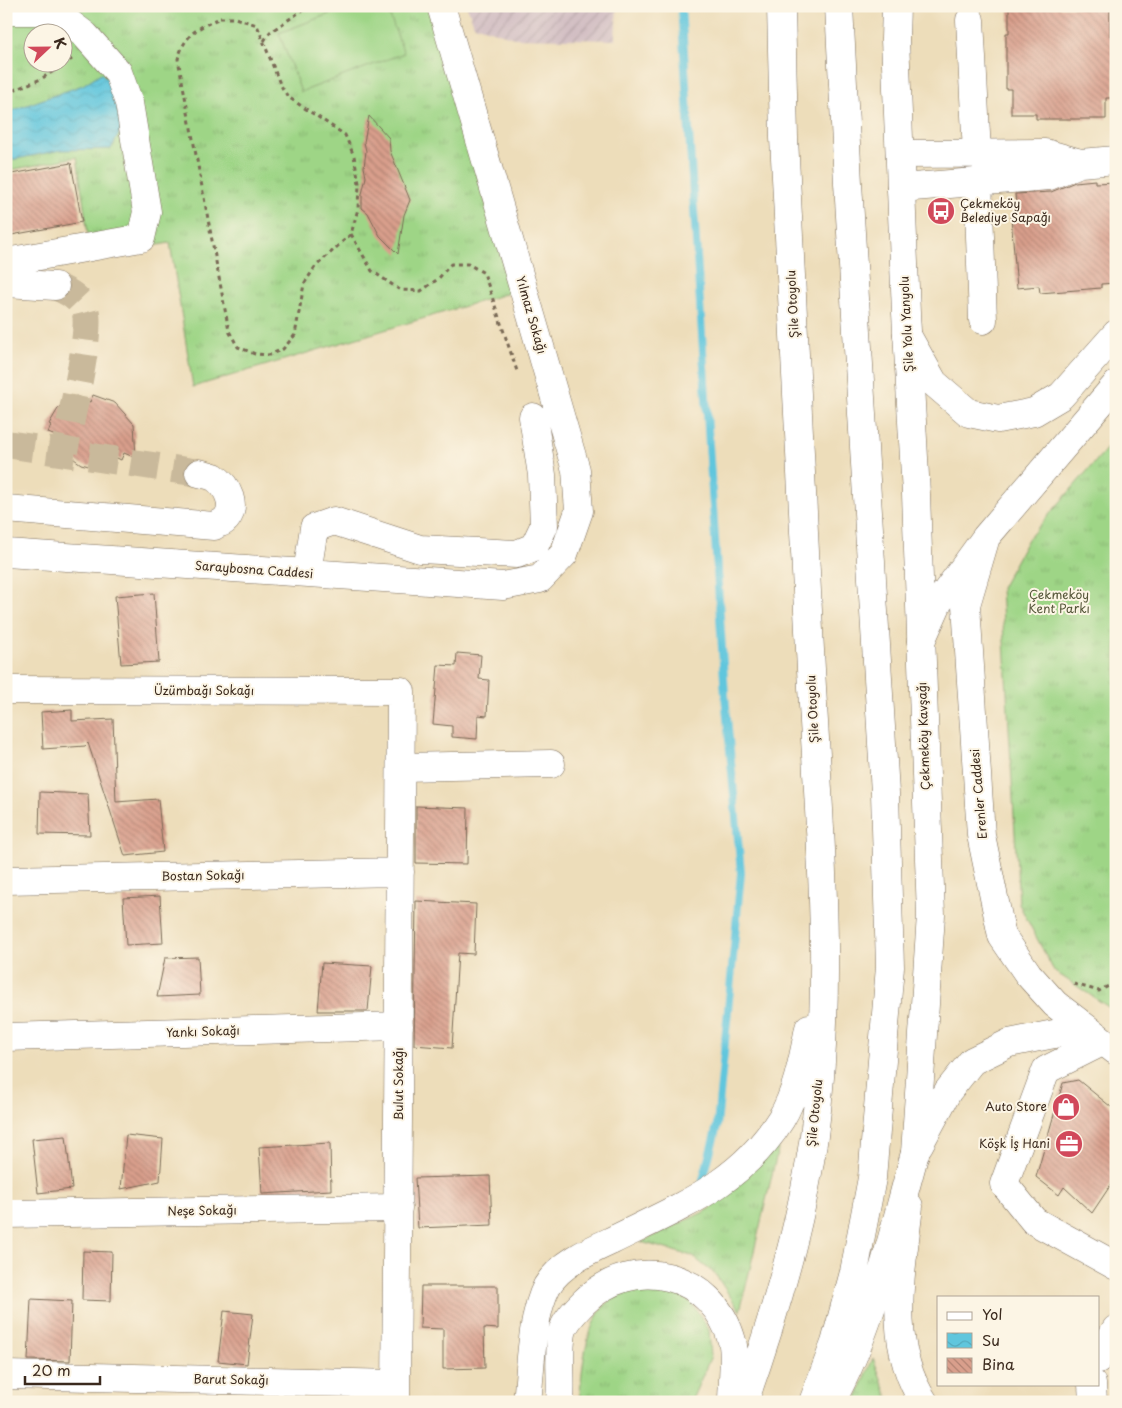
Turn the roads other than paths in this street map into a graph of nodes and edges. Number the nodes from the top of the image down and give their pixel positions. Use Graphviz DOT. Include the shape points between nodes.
graph roads {
  1 [pos="441,6"];
  2 [pos="781,6"];
  3 [pos="839,6"];
  4 [pos="896,6"];
  5 [pos="6,11"];
  6 [pos="970,20"];
  7 [pos="987,153"];
  8 [pos="900,154"];
  9 [pos="1116,160"];
  10 [pos="1080,163"];
  11 [pos="988,181"];
  12 [pos="901,188"];
  13 [pos="6,262"];
  14 [pos="6,283"];
  15 [pos="55,286"];
  16 [pos="983,320"];
  17 [pos="1116,334"];
  18 [pos="907,335"];
  19 [pos="1116,385"];
  20 [pos="533,417"];
  21 [pos="198,473"];
  22 [pos="6,508"];
  23 [pos="986,537"];
  24 [pos="6,553"];
  25 [pos="307,574"];
  26 [pos="502,586"];
  27 [pos="921,641"];
  28 [pos="6,690"];
  29 [pos="402,691"];
  30 [pos="551,764"];
  31 [pos="401,767"];
  32 [pos="400,872"];
  33 [pos="6,880"];
  34 [pos="824,961"];
  35 [pos="399,1026"];
  36 [pos="6,1037"];
  37 [pos="1109,1046"];
  38 [pos="915,1153"];
  39 [pos="398,1208"];
  40 [pos="6,1214"];
  41 [pos="1116,1266"];
  42 [pos="1116,1329"];
  43 [pos="1100,1356"];
  44 [pos="6,1374"];
  45 [pos="1092,1386"];
  46 [pos="396,1393"];
  47 [pos="527,1402"];
  48 [pos="560,1402"];
  49 [pos="732,1402"];
  50 [pos="744,1402"];
  51 [pos="812,1402"];
  52 [pos="831,1402"];
  53 [pos="924,1402"];
  54 [pos="1093,1402"];
  1 -- 26 [label="main road, Yılmaz Sokağı" via="576,470 579,511 564,554 540,578"];
  2 -- 34 [label="main road, Şile Otoyolu" via="784,138"];
  3 -- 51 [label="main road" via="885,793 890,967 872,1178 854,1272 835,1343"];
  4 -- 8 [label="main road, Şile Yolu Yanyolu"];
  5 -- 13 [label="main road" via="53,11 93,44 118,72 129,103 148,212 140,238"];
  6 -- 7 [label="main road"];
  7 -- 8 [label="main road"];
  7 -- 10 [label="main road" via="1045,153"];
  7 -- 11 [label="main road"];
  8 -- 12 [label="main road, Şile Yolu Yanyolu"];
  9 -- 10 [label="main road"];
  10 -- 11 [label="main road" via="1049,176"];
  11 -- 12 [label="main road"];
  11 -- 16 [label="main road"];
  12 -- 18 [label="main road, Şile Yolu Yanyolu"];
  14 -- 15 [label="main road"];
  17 -- 18 [label="main road" via="1061,396 1034,412 998,419 969,413 934,383"];
  18 -- 27 [label="main road, Şile Yolu Yanyolu"];
  19 -- 23 [label="main road, Çekmeköy Kavşağı"];
  20 -- 25 [label="main road" via="542,475 544,526 534,547 517,554 420,549 334,521 314,528"];
  21 -- 22 [label="main road" via="214,477 226,489 231,501 224,521 214,526"];
  23 -- 27 [label="main road, Çekmeköy Kavşağı" via="938,603"];
  23 -- 37 [label="main road, Erenler Caddesi" via="966,605 981,835 1002,936 1028,974 1055,1004"];
  24 -- 25 [label="main road, Saraybosna Caddesi"];
  25 -- 26 [label="main road, Saraybosna Caddesi"];
  27 -- 38 [label="main road, Çekmeköy Kavşağı" via="931,915"];
  28 -- 29 [label="main road, Üzümbağı Sokağı"];
  29 -- 31 [label="main road, Bulut Sokağı"];
  30 -- 31 [label="main road"];
  31 -- 32 [label="main road, Bulut Sokağı"];
  32 -- 33 [label="main road, Bostan Sokağı"];
  32 -- 35 [label="main road, Bulut Sokağı"];
  34 -- 47 [label="main road" via="796,1082 782,1118 736,1172 711,1191 590,1251 563,1268 548,1285 538,1307"];
  34 -- 50 [label="main road, Şile Otoyolu" via="819,1086 801,1211 786,1273"];
  35 -- 36 [label="main road, Yankı Sokağı"];
  35 -- 39 [label="main road, Bulut Sokağı"];
  37 -- 38 [label="main road" via="1059,1033 1010,1043 972,1062 948,1091"];
  37 -- 41 [label="main road" via="1046,1070 1004,1184 1034,1222"];
  38 -- 52 [label="main road" via="882,1278 849,1368"];
  38 -- 53 [label="main road" via="898,1298 899,1329 904,1356"];
  39 -- 40 [label="main road, Neşe Sokağı"];
  39 -- 46 [label="main road, Bulut Sokağı"];
  42 -- 43 [label="main road"];
  44 -- 46 [label="main road, Barut Sokağı"];
  45 -- 54 [label="main road"];
  48 -- 49 [label="main road" via="562,1332 575,1310 595,1291 619,1278 645,1273 669,1276 690,1285 722,1318 733,1342"];
}
